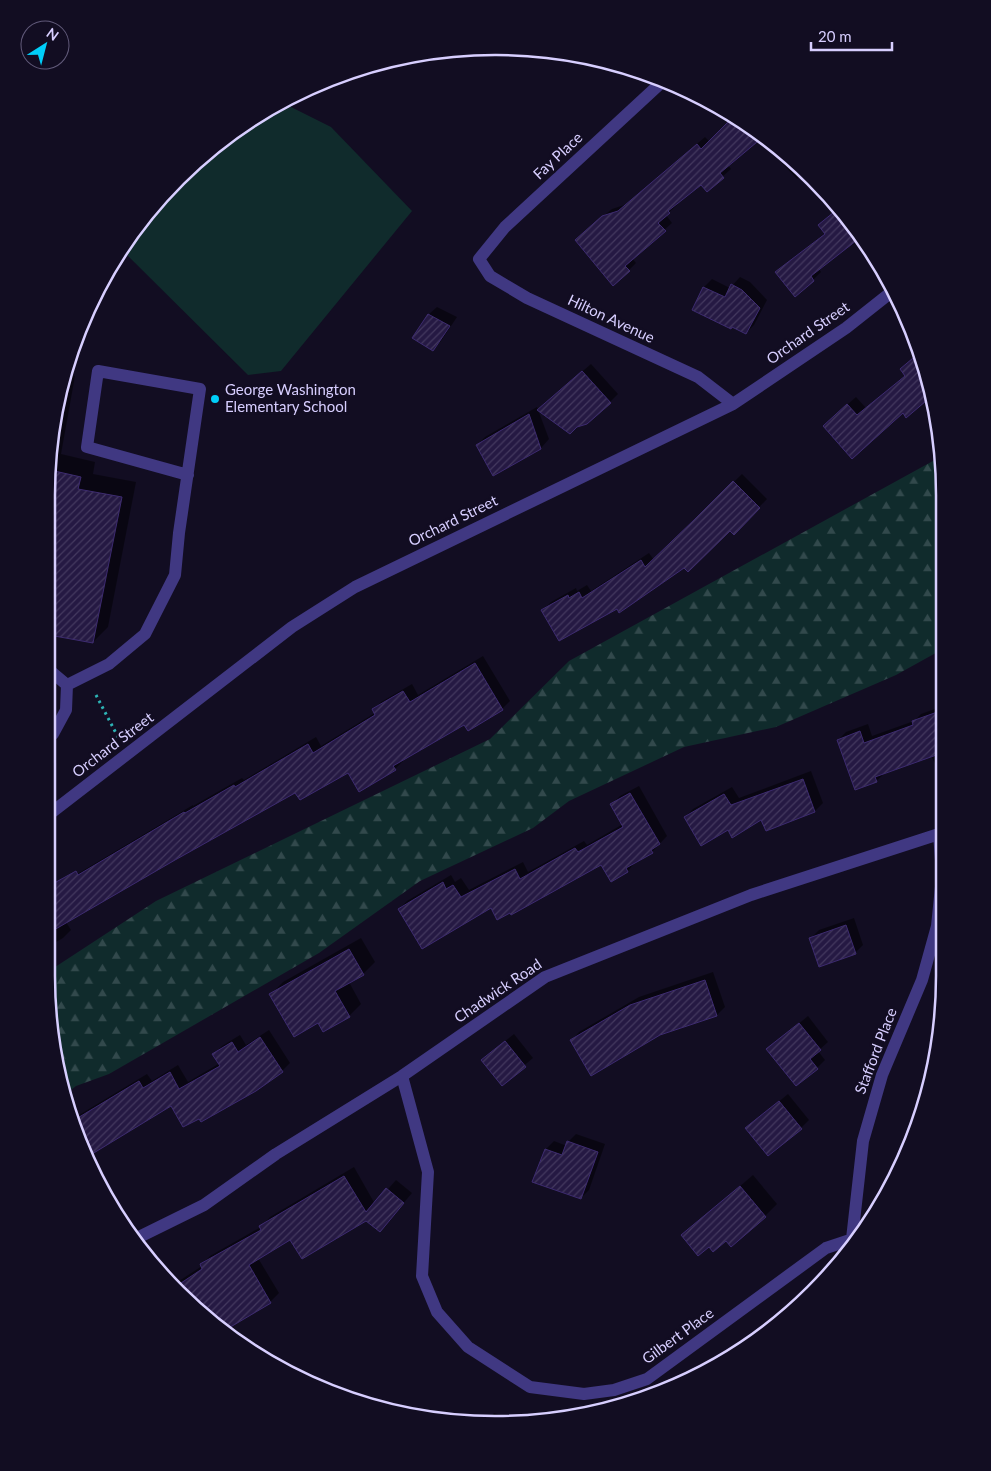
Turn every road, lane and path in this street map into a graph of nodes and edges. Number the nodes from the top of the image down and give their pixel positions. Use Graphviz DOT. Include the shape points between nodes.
graph roads {
  1 [pos="657,86"];
  2 [pos="479,259"];
  3 [pos="888,295"];
  4 [pos="733,404"];
  5 [pos="188,476"];
  6 [pos="55,676"];
  7 [pos="66,685"];
  8 [pos="96,695"];
  9 [pos="55,729"];
  10 [pos="128,754"];
  11 [pos="55,810"];
  12 [pos="936,835"];
  13 [pos="936,930"];
  14 [pos="402,1076"];
  15 [pos="855,1230"];
  16 [pos="141,1236"];
  17 [pos="848,1240"];
  1 -- 2 [label="street, Fay Place" via="505,227"];
  2 -- 4 [label="street, Hilton Avenue" via="490,276 526,298 698,377"];
  3 -- 4 [label="street, Orchard Street" via="846,328"];
  4 -- 10 [label="street, Orchard Street" via="355,587 292,627"];
  5 -- 5 [label="street" via="200,389 98,370 87,447"];
  5 -- 7 [label="street" via="175,575 145,634 109,664"];
  6 -- 7 [label="street"];
  7 -- 9 [label="street" via="66,710"];
  8 -- 10 [label="path"];
  10 -- 11 [label="street, Orchard Street"];
  12 -- 14 [label="street, Chadwick Road" via="751,895 545,976"];
  13 -- 15 [label="street, Stafford Place" via="922,980 882,1075 863,1141"];
  14 -- 16 [label="street, Chadwick Road" via="276,1154 204,1205"];
  14 -- 17 [label="street, Gilbert Place" via="428,1172 422,1276 437,1312 468,1347 530,1387 584,1394 614,1390 647,1379 826,1248"];
}
